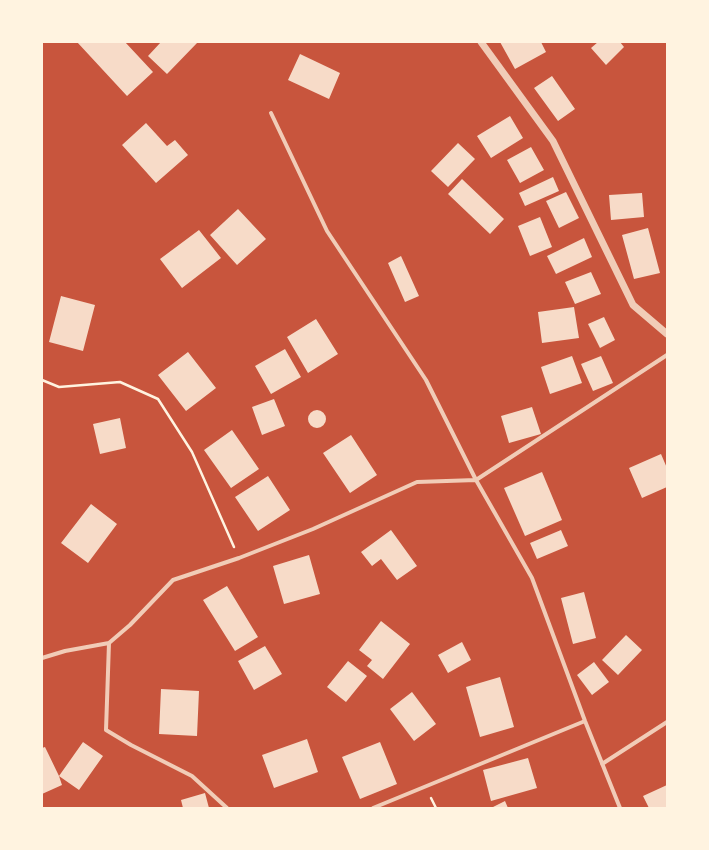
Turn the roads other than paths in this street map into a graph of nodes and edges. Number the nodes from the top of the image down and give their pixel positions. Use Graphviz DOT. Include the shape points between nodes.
graph roads {
  1 [pos="481,42"];
  2 [pos="272,113"];
  3 [pos="667,334"];
  4 [pos="667,356"];
  5 [pos="476,480"];
  6 [pos="109,643"];
  7 [pos="42,658"];
  8 [pos="585,721"];
  9 [pos="667,722"];
  10 [pos="602,764"];
  11 [pos="226,808"];
  12 [pos="373,808"];
  13 [pos="620,808"];
  1 -- 3 [label="street" via="553,141 634,305"];
  2 -- 5 [label="street" via="327,231 426,380"];
  4 -- 5 [label="street"];
  5 -- 6 [label="street" via="417,482 313,529 173,580"];
  5 -- 8 [label="street" via="532,578"];
  6 -- 7 [label="street"];
  6 -- 11 [label="street" via="106,730 192,776"];
  8 -- 10 [label="street"];
  8 -- 12 [label="street"];
  9 -- 10 [label="street"];
  10 -- 13 [label="street"];
}
